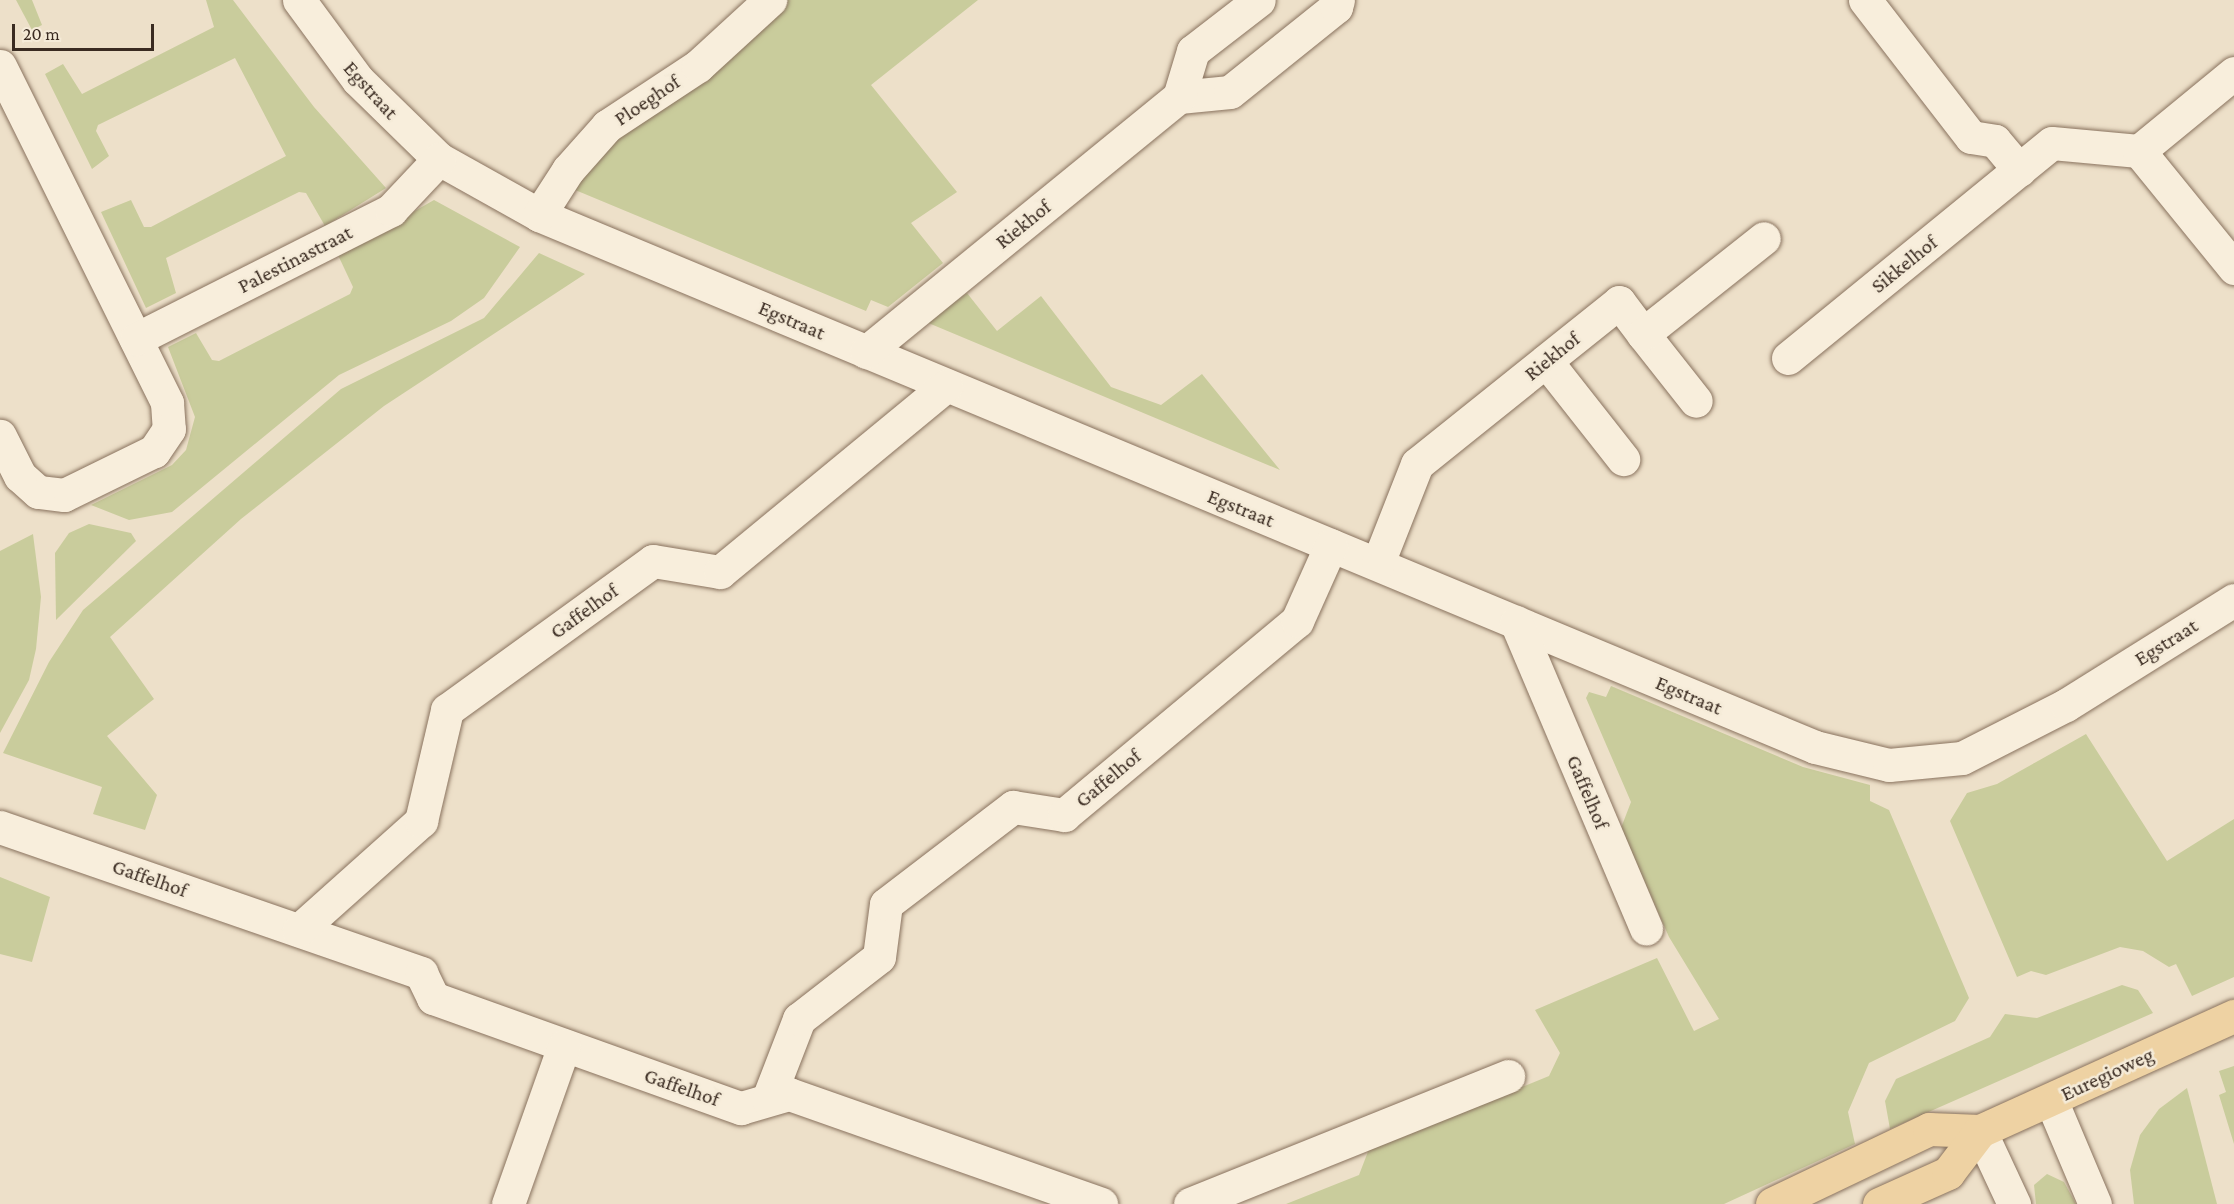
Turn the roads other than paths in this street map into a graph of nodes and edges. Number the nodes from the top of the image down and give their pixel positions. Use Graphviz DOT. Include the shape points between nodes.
graph roads {
  1 [pos="299,0"];
  2 [pos="770,0"];
  3 [pos="1259,0"];
  4 [pos="1338,0"];
  5 [pos="1865,0"];
  6 [pos="0,66"];
  7 [pos="2234,73"];
  8 [pos="1179,97"];
  9 [pos="2139,151"];
  10 [pos="439,159"];
  11 [pos="2019,170"];
  12 [pos="539,215"];
  13 [pos="1764,238"];
  14 [pos="2234,268"];
  15 [pos="1643,334"];
  16 [pos="136,339"];
  17 [pos="866,351"];
  18 [pos="1788,358"];
  19 [pos="1546,361"];
  20 [pos="946,386"];
  21 [pos="1696,401"];
  22 [pos="0,436"];
  23 [pos="1623,459"];
  24 [pos="1331,545"];
  25 [pos="1378,563"];
  26 [pos="2234,600"];
  27 [pos="1516,622"];
  28 [pos="0,827"];
  29 [pos="1646,929"];
  30 [pos="299,930"];
  31 [pos="2234,1016"];
  32 [pos="564,1046"];
  33 [pos="1508,1076"];
  34 [pos="768,1099"];
  35 [pos="2051,1100"];
  36 [pos="1980,1131"];
  37 [pos="508,1204"];
  38 [pos="1101,1204"];
  39 [pos="1190,1204"];
  40 [pos="1772,1204"];
  41 [pos="1879,1204"];
  42 [pos="2014,1204"];
  43 [pos="2095,1204"];
  1 -- 10 [label="street, Egstraat" via="358,80"];
  2 -- 12 [label="street, Ploeghof" via="730,41 607,126 568,170"];
  3 -- 8 [label="street" via="1194,51"];
  4 -- 8 [label="street" via="1336,7 1230,92"];
  5 -- 11 [label="street" via="1971,137 1995,141"];
  6 -- 16 [label="street"];
  7 -- 9 [label="street"];
  8 -- 17 [label="street, Riekhof"];
  9 -- 11 [label="street, Sikkelhof" via="2052,143"];
  9 -- 14 [label="street"];
  10 -- 12 [label="street, Egstraat"];
  10 -- 16 [label="street, Palestinastraat" via="391,210"];
  11 -- 18 [label="street, Sikkelhof"];
  12 -- 17 [label="street, Egstraat"];
  13 -- 15 [label="street"];
  15 -- 19 [label="street, Riekhof" via="1619,303"];
  15 -- 21 [label="street"];
  16 -- 22 [label="street" via="167,403 170,429 154,451 64,495 38,492 20,476"];
  17 -- 20 [label="street, Egstraat"];
  19 -- 23 [label="street"];
  19 -- 25 [label="street, Riekhof" via="1417,464"];
  20 -- 24 [label="street, Egstraat"];
  20 -- 30 [label="street, Gaffelhof" via="720,572 653,561 447,710 420,821"];
  24 -- 25 [label="street, Egstraat"];
  24 -- 34 [label="street, Gaffelhof" via="1297,621 1064,814 1013,807 886,904 879,957 799,1019"];
  25 -- 27 [label="street, Egstraat"];
  26 -- 27 [label="street, Egstraat" via="2015,735 1962,758 1913,766 1863,761 1815,747"];
  27 -- 29 [label="street, Gaffelhof"];
  28 -- 30 [label="street, Gaffelhof"];
  30 -- 32 [label="street, Gaffelhof" via="421,973 433,998"];
  31 -- 35 [label="main road, Euregioweg"];
  32 -- 34 [label="street, Gaffelhof" via="741,1108"];
  32 -- 37 [label="street"];
  33 -- 39 [label="street"];
  34 -- 38 [label="street, Gaffelhof" via="789,1094"];
  35 -- 36 [label="main road, Euregioweg"];
  35 -- 43 [label="street"];
  36 -- 40 [label="main road, Euregioweg" via="1929,1130"];
  36 -- 41 [label="main road, Euregioweg" via="1948,1173"];
  36 -- 42 [label="street"];
}
